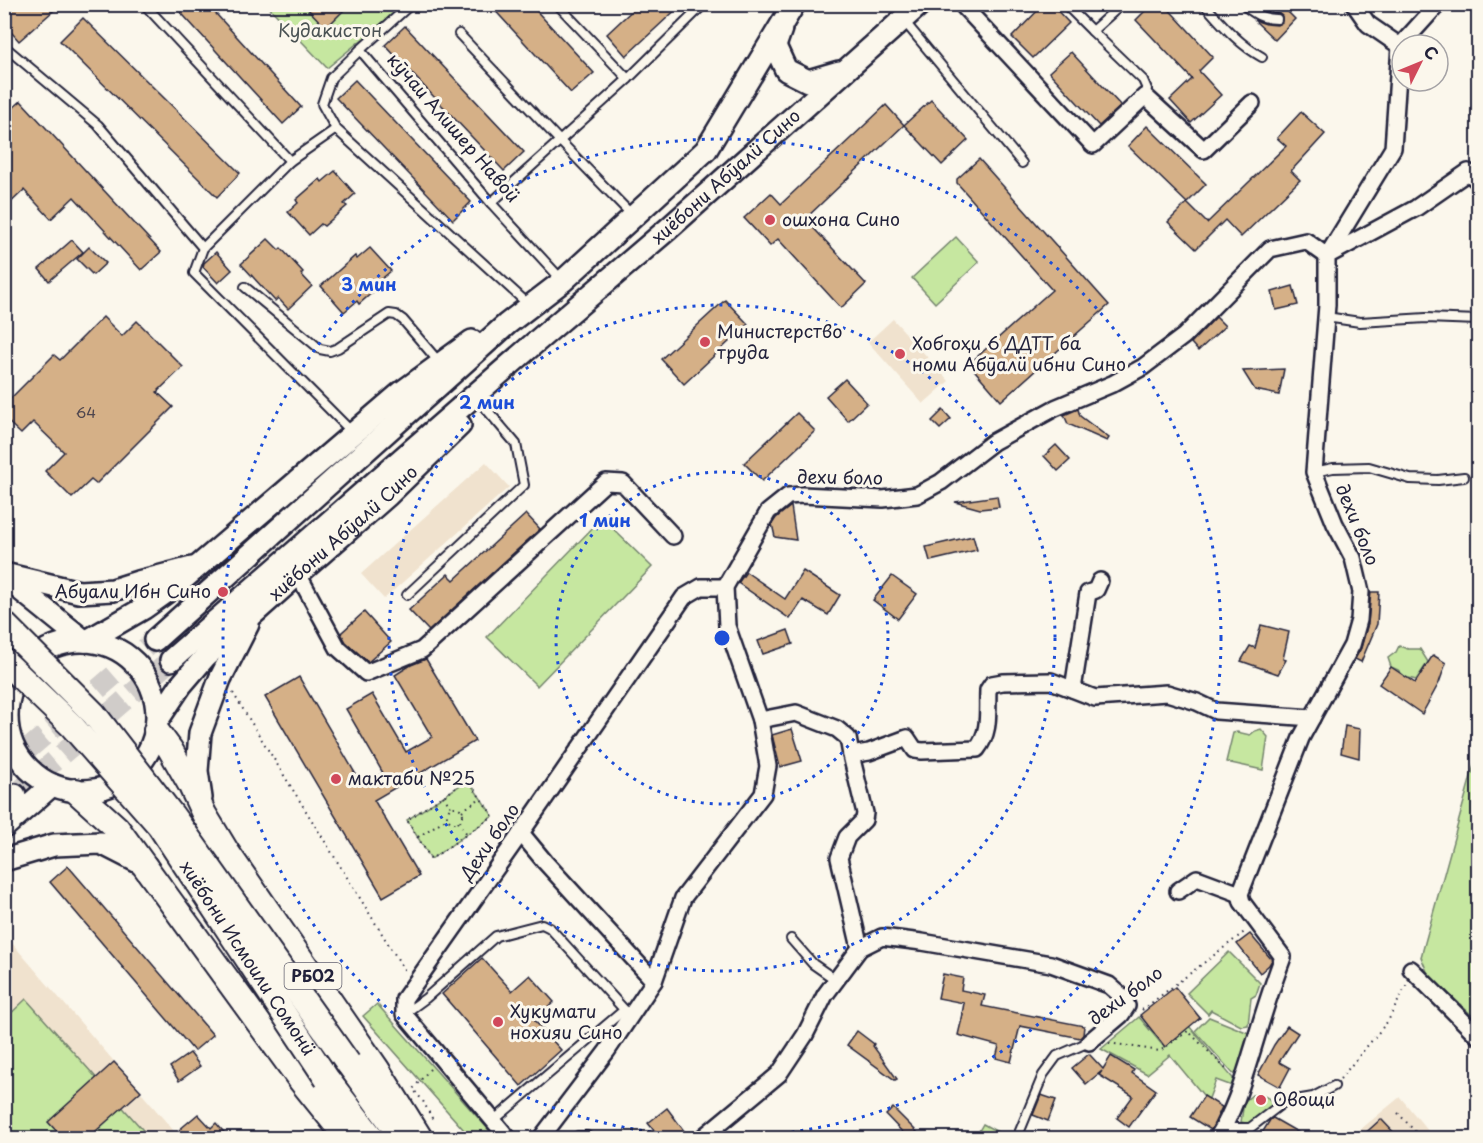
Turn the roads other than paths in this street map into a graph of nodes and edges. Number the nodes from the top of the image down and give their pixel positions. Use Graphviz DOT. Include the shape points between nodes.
graph roads {
  1 [pos="144,4"];
  2 [pos="411,4"];
  3 [pos="557,4"];
  4 [pos="704,4"];
  5 [pos="920,4"];
  6 [pos="963,4"];
  7 [pos="1065,4"];
  8 [pos="1122,4"];
  9 [pos="1204,4"];
  10 [pos="1243,4"];
  11 [pos="1354,4"];
  12 [pos="1438,4"];
  13 [pos="789,12"];
  14 [pos="1277,19"];
  15 [pos="903,20"];
  16 [pos="1092,32"];
  17 [pos="1412,33"];
  18 [pos="459,34"];
  19 [pos="1390,39"];
  20 [pos="4,46"];
  21 [pos="360,50"];
  22 [pos="1262,57"];
  23 [pos="846,70"];
  24 [pos="628,79"];
  25 [pos="1397,93"];
  26 [pos="1145,96"];
  27 [pos="1252,103"];
  28 [pos="336,129"];
  29 [pos="560,141"];
  30 [pos="290,160"];
  31 [pos="1022,163"];
  32 [pos="1475,173"];
  33 [pos="491,203"];
  34 [pos="634,217"];
  35 [pos="203,248"];
  36 [pos="1327,256"];
  37 [pos="563,281"];
  38 [pos="245,287"];
  39 [pos="530,306"];
  40 [pos="1326,317"];
  41 [pos="1479,320"];
  42 [pos="507,324"];
  43 [pos="530,347"];
  44 [pos="440,363"];
  45 [pos="482,404"];
  46 [pos="353,433"];
  47 [pos="1314,472"];
  48 [pos="1464,477"];
  49 [pos="673,536"];
  50 [pos="198,567"];
  51 [pos="298,574"];
  52 [pos="4,575"];
  53 [pos="1100,581"];
  54 [pos="724,587"];
  55 [pos="407,595"];
  56 [pos="253,615"];
  57 [pos="4,624"];
  58 [pos="155,640"];
  59 [pos="85,641"];
  60 [pos="171,660"];
  61 [pos="4,662"];
  62 [pos="1073,689"];
  63 [pos="6,718"];
  64 [pos="1312,718"];
  65 [pos="760,720"];
  66 [pos="157,726"];
  67 [pos="851,755"];
  68 [pos="52,785"];
  69 [pos="76,791"];
  70 [pos="204,814"];
  71 [pos="4,827"];
  72 [pos="521,833"];
  73 [pos="4,860"];
  74 [pos="146,866"];
  75 [pos="1178,891"];
  76 [pos="1240,894"];
  77 [pos="791,939"];
  78 [pos="860,948"];
  79 [pos="1411,969"];
  80 [pos="836,980"];
  81 [pos="654,981"];
  82 [pos="627,1013"];
  83 [pos="404,1014"];
  84 [pos="4,1033"];
  85 [pos="1479,1036"];
  86 [pos="4,1039"];
  87 [pos="1095,1042"];
  88 [pos="1334,1086"];
  89 [pos="493,1121"];
  90 [pos="427,1130"];
  91 [pos="1220,1133"];
  92 [pos="352,1138"];
  93 [pos="372,1138"];
  94 [pos="402,1138"];
  95 [pos="508,1138"];
  96 [pos="541,1138"];
  97 [pos="575,1138"];
  98 [pos="589,1138"];
  99 [pos="702,1138"];
  100 [pos="1017,1138"];
  1 -- 30 [label="lane"];
  2 -- 21 [label="lane, кӯчаи Алишер Навоӣ"];
  3 -- 24 [label="lane"];
  4 -- 24 [label="lane"];
  5 -- 15 [label="main road, хиёбони Абӯалӣ Сино"];
  6 -- 26 [label="street" via="1093,145"];
  7 -- 16 [label="lane"];
  8 -- 16 [label="lane"];
  9 -- 22 [label="lane" via="1230,33"];
  10 -- 14 [label="lane" via="1254,14"];
  11 -- 19 [label="street" via="1368,24"];
  12 -- 17 [label="street"];
  13 -- 23 [label="main road" via="776,46 786,70 808,81"];
  13 -- 34 [label="main road, хиёбони Абӯалӣ Сино" via="706,150"];
  15 -- 23 [label="main road, хиёбони Абӯалӣ Сино"];
  15 -- 31 [label="lane"];
  16 -- 26 [label="lane" via="1143,80"];
  18 -- 29 [label="lane"];
  20 -- 35 [label="lane" via="98,126"];
  21 -- 28 [label="lane" via="331,78 322,104"];
  21 -- 33 [label="lane, кӯчаи Алишер Навоӣ"];
  23 -- 43 [label="main road, хиёбони Абӯалӣ Сино"];
  24 -- 29 [label="lane"];
  25 -- 36 [label="street" via="1393,148"];
  26 -- 27 [label="street" via="1204,150"];
  28 -- 30 [label="lane"];
  28 -- 39 [label="lane"];
  29 -- 33 [label="lane"];
  29 -- 34 [label="lane"];
  30 -- 35 [label="lane"];
  32 -- 36 [label="street"];
  33 -- 37 [label="lane, кӯчаи Алишер Навоӣ"];
  34 -- 37 [label="main road, хиёбони Абӯалӣ Сино"];
  35 -- 46 [label="lane" via="194,273"];
  36 -- 40 [label="street, дехи боло"];
  36 -- 54 [label="street, дехи боло" via="1306,241 1270,249 1184,336 1143,367 993,442 941,482 917,495 883,499 788,496 768,512"];
  37 -- 39 [label="main road, хиёбони Абӯалӣ Сино"];
  38 -- 44 [label="lane" via="320,349 338,348 389,314 403,320"];
  39 -- 42 [label="main road, хиёбони Абӯалӣ Сино"];
  40 -- 41 [label="lane" via="1360,322"];
  40 -- 47 [label="street, дехи боло"];
  42 -- 44 [label="main road, хиёбони Абӯалӣ Сино" via="478,336"];
  42 -- 58 [label="main road, хиёбони Абӯалӣ Сино"];
  43 -- 45 [label="main road, хиёбони Абӯалӣ Сино"];
  43 -- 60 [label="main road, хиёбони Абӯалӣ Сино"];
  44 -- 46 [label="main road, хиёбони Абӯалӣ Сино"];
  45 -- 51 [label="main road, хиёбони Абӯалӣ Сино" via="388,495"];
  45 -- 55 [label="lane" via="516,444 524,485"];
  46 -- 50 [label="main road, хиёбони Абӯалӣ Сино"];
  47 -- 48 [label="lane" via="1369,466 1410,479"];
  47 -- 64 [label="street, дехи боло" via="1353,558 1361,592 1352,645"];
  49 -- 51 [label="street" via="623,483 606,482 422,650 366,673 338,648"];
  50 -- 52 [label="main road" via="113,590 79,592"];
  50 -- 59 [label="main road, хиёбони Абӯалӣ Сино" via="144,608"];
  51 -- 56 [label="main road, хиёбони Абӯалӣ Сино"];
  52 -- 59 [label="main road"];
  53 -- 62 [label="street" via="1096,590 1088,593"];
  54 -- 65 [label="street" via="727,626"];
  54 -- 72 [label="street, Дехи боло" via="701,587 684,597"];
  56 -- 66 [label="main road, хиёбони Абӯалӣ Сино" via="205,657 181,685"];
  56 -- 70 [label="main road" via="220,679 200,733 197,771"];
  57 -- 94 [label="highway, хиёбони Исмоили Сомонӣ, bridge" via="94,714 172,815"];
  59 -- 63 [label="main road" via="55,646 30,661 10,694"];
  59 -- 66 [label="main road" via="106,645 139,667 156,702"];
  61 -- 93 [label="highway, хиёбони Исмоили Сомонӣ, bridge" via="72,726 159,825 327,1079"];
  62 -- 64 [label="street" via="1095,698 1167,693 1216,711"];
  62 -- 67 [label="street" via="1051,681 992,684 988,690 987,733 977,749 915,750 907,738"];
  63 -- 68 [label="main road" via="21,760"];
  64 -- 76 [label="street, дехи боло"];
  65 -- 67 [label="street" via="796,713 837,729 848,738"];
  65 -- 81 [label="street" via="768,766 763,794 684,898"];
  66 -- 69 [label="main road" via="149,751 136,769 119,782 98,790"];
  66 -- 70 [label="highway, РБ02"];
  67 -- 78 [label="street" via="865,813 864,820 847,837 839,858"];
  68 -- 69 [label="main road"];
  68 -- 71 [label="main road"];
  69 -- 74 [label="highway" via="117,828"];
  70 -- 90 [label="highway, РБ02" via="226,852 377,1069"];
  72 -- 81 [label="street"];
  72 -- 83 [label="street, Дехи боло" via="413,984 404,999"];
  73 -- 74 [label="main road" via="54,845 101,843"];
  74 -- 92 [label="highway" via="301,1081"];
  75 -- 76 [label="street" via="1197,878"];
  76 -- 91 [label="street" via="1283,957 1242,1084"];
  77 -- 80 [label="lane" via="813,964"];
  78 -- 80 [label="street"];
  78 -- 87 [label="street" via="882,937 922,942 1051,964 1109,985 1125,998 1127,1005"];
  79 -- 85 [label="street"];
  80 -- 99 [label="street" via="779,1074"];
  81 -- 82 [label="street"];
  82 -- 83 [label="lane" via="550,928 542,924 496,936"];
  82 -- 89 [label="lane"];
  82 -- 96 [label="street" via="607,1051"];
  83 -- 89 [label="street"];
  84 -- 86 [label="lane"];
  87 -- 100 [label="lane, дехи боло" via="1057,1056 1043,1075"];
  88 -- 91 [label="lane" via="1313,1097 1284,1102 1250,1128"];
  89 -- 95 [label="street"];
  97 -- 98 [label="lane"];
}
